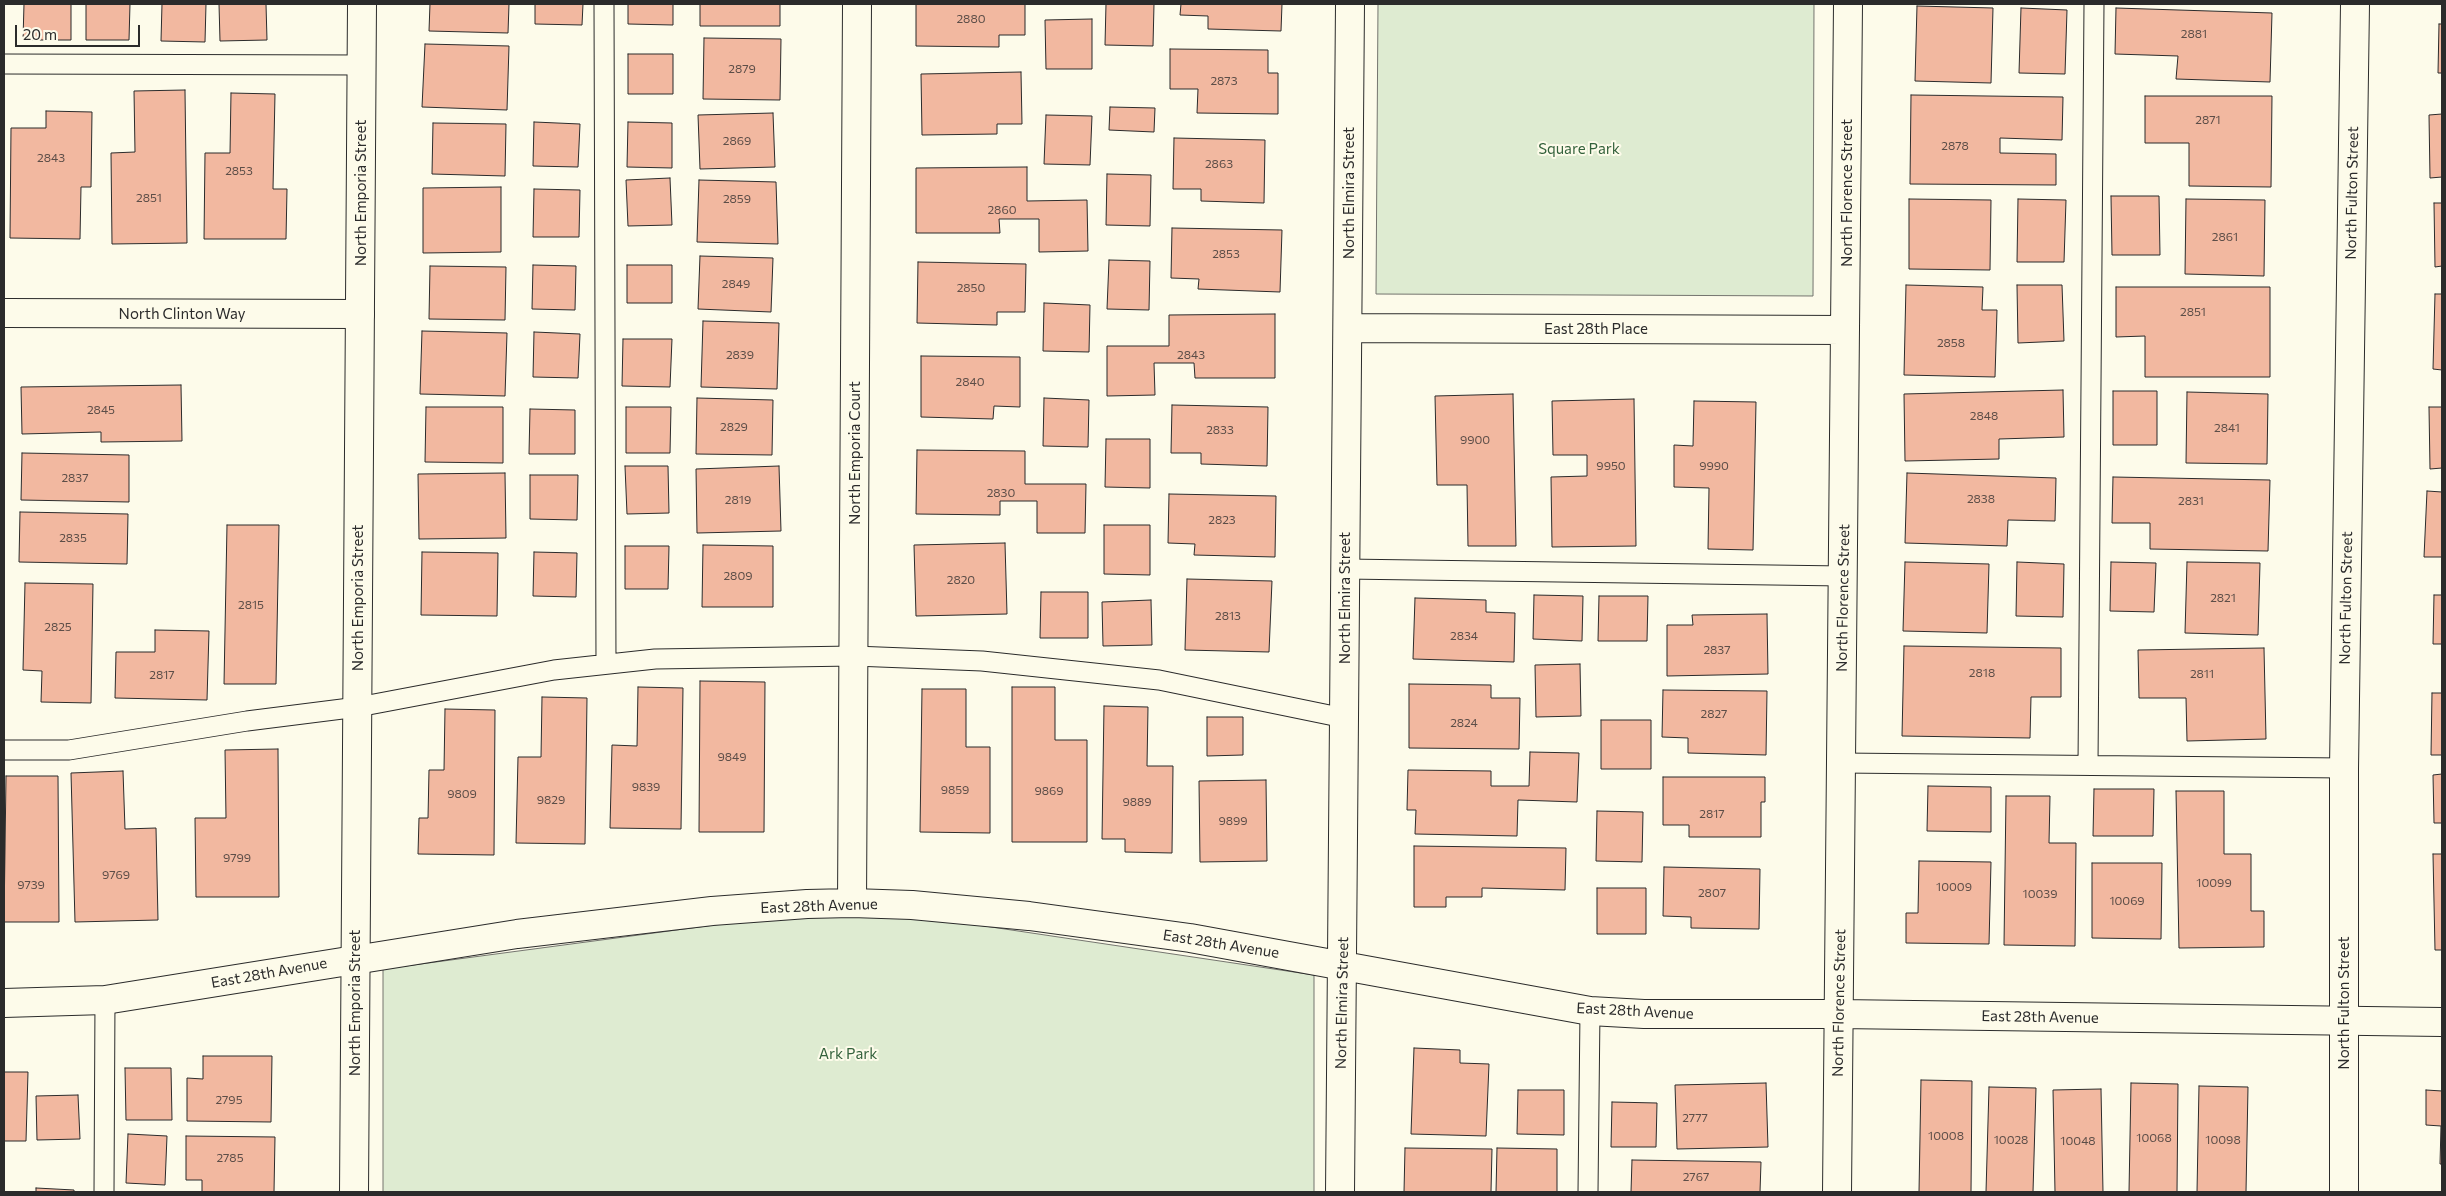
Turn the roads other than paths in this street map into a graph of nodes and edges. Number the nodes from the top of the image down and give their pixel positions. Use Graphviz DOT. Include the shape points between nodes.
graph roads {
  1 [pos="362,4"];
  2 [pos="604,4"];
  3 [pos="857,4"];
  4 [pos="1350,4"];
  5 [pos="1848,4"];
  6 [pos="2094,4"];
  7 [pos="2355,4"];
  8 [pos="4,64"];
  9 [pos="362,65"];
  10 [pos="4,313"];
  11 [pos="360,314"];
  12 [pos="1348,328"];
  13 [pos="1845,330"];
  14 [pos="1346,569"];
  15 [pos="1843,576"];
  16 [pos="854,656"];
  17 [pos="606,664"];
  18 [pos="358,707"];
  19 [pos="1344,718"];
  20 [pos="4,750"];
  21 [pos="1841,763"];
  22 [pos="2088,764"];
  23 [pos="2344,768"];
  24 [pos="852,903"];
  25 [pos="355,958"];
  26 [pos="1342,968"];
  27 [pos="105,1000"];
  28 [pos="4,1003"];
  29 [pos="1590,1011"];
  30 [pos="1839,1014"];
  31 [pos="2344,1022"];
  32 [pos="2442,1022"];
  33 [pos="104,1192"];
  34 [pos="354,1192"];
  35 [pos="1340,1192"];
  36 [pos="1588,1192"];
  37 [pos="1837,1192"];
  38 [pos="2344,1192"];
  1 -- 9 [label="street, North Emporia Street"];
  2 -- 17 [label="lane"];
  3 -- 16 [label="street, North Emporia Court"];
  4 -- 12 [label="street, North Elmira Street"];
  5 -- 13 [label="street, North Florence Street"];
  6 -- 22 [label="lane"];
  7 -- 23 [label="street, North Fulton Street"];
  8 -- 9 [label="lane"];
  9 -- 11 [label="street, North Emporia Street"];
  10 -- 11 [label="street, North Clinton Way"];
  11 -- 18 [label="street, North Emporia Street"];
  12 -- 13 [label="street, East 28th Place"];
  12 -- 14 [label="street, North Elmira Street"];
  13 -- 15 [label="street, North Florence Street"];
  14 -- 15 [label="lane"];
  14 -- 19 [label="street, North Elmira Street"];
  15 -- 21 [label="street, North Florence Street"];
  16 -- 17 [label="lane" via="656,659"];
  16 -- 19 [label="lane" via="982,661 1158,680"];
  16 -- 24 [label="street, North Emporia Court"];
  17 -- 18 [label="lane" via="554,670"];
  18 -- 20 [label="lane" via="69,750"];
  18 -- 25 [label="street, North Emporia Street"];
  19 -- 26 [label="street, North Elmira Street"];
  21 -- 22 [label="lane"];
  21 -- 30 [label="street, North Florence Street"];
  22 -- 23 [label="lane"];
  23 -- 31 [label="street, North Fulton Street"];
  24 -- 25 [label="street, East 28th Avenue" via="712,911 517,934"];
  24 -- 26 [label="street, East 28th Avenue" via="1029,916 1190,938 1326,962"];
  25 -- 27 [label="street, East 28th Avenue"];
  25 -- 34 [label="street, North Emporia Street"];
  26 -- 29 [label="street, East 28th Avenue"];
  26 -- 35 [label="street, North Elmira Street"];
  27 -- 28 [label="street, East 28th Avenue"];
  27 -- 33 [label="lane"];
  29 -- 30 [label="street, East 28th Avenue"];
  29 -- 36 [label="lane"];
  30 -- 31 [label="street, East 28th Avenue"];
  30 -- 37 [label="street, North Florence Street"];
  31 -- 32 [label="street, East 28th Avenue"];
  31 -- 38 [label="street, North Fulton Street"];
}
